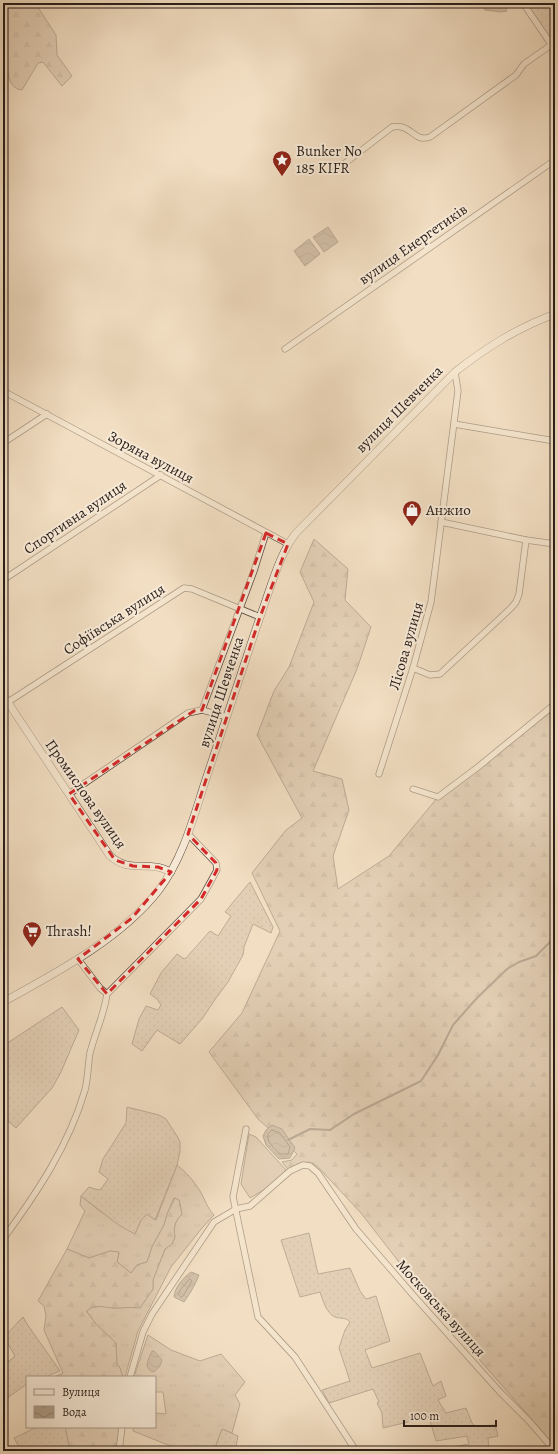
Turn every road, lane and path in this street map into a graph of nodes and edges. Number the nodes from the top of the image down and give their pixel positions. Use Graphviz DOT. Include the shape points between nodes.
graph roads {
  1 [pos="523,3"];
  2 [pos="553,47"];
  3 [pos="555,160"];
  4 [pos="336,170"];
  5 [pos="555,314"];
  6 [pos="285,349"];
  7 [pos="455,372"];
  8 [pos="3,391"];
  9 [pos="47,414"];
  10 [pos="454,424"];
  11 [pos="555,441"];
  12 [pos="3,444"];
  13 [pos="161,475"];
  14 [pos="441,522"];
  15 [pos="266,533"];
  16 [pos="526,540"];
  17 [pos="288,544"];
  18 [pos="555,544"];
  19 [pos="3,580"];
  20 [pos="239,608"];
  21 [pos="260,617"];
  22 [pos="412,668"];
  23 [pos="3,695"];
  24 [pos="8,702"];
  25 [pos="555,704"];
  26 [pos="202,710"];
  27 [pos="226,717"];
  28 [pos="380,774"];
  29 [pos="413,790"];
  30 [pos="69,794"];
  31 [pos="188,836"];
  32 [pos="171,872"];
  33 [pos="78,959"];
  34 [pos="106,994"];
  35 [pos="3,1002"];
  36 [pos="246,1129"];
  37 [pos="236,1209"];
  38 [pos="3,1239"];
  39 [pos="130,1376"];
  40 [pos="122,1428"];
  41 [pos="119,1451"];
  42 [pos="356,1451"];
  43 [pos="555,1451"];
  1 -- 2 [label="street"];
  2 -- 4 [label="street" via="524,64 516,75 430,137 419,138 402,127 392,127"];
  3 -- 6 [label="street, вулиця Енергетиків"];
  5 -- 7 [label="street, вулиця Шевченка" via="502,338"];
  7 -- 10 [label="street, Лісова вулиця" via="458,391"];
  7 -- 17 [label="street, вулиця Шевченка"];
  8 -- 9 [label="street, Зоряна вулиця"];
  9 -- 12 [label="street"];
  9 -- 13 [label="street, Зоряна вулиця"];
  10 -- 11 [label="street"];
  10 -- 14 [label="street, Лісова вулиця"];
  13 -- 15 [label="street, Зоряна вулиця"];
  13 -- 19 [label="street, Спортивна вулиця"];
  14 -- 16 [label="street"];
  14 -- 22 [label="street, Лісова вулиця" via="431,602"];
  15 -- 17 [label="street, Зоряна вулиця"];
  15 -- 20 [label="street"];
  16 -- 18 [label="street"];
  16 -- 22 [label="street" via="519,594 511,608 440,674 430,675"];
  17 -- 21 [label="street, вулиця Шевченка"];
  20 -- 21 [label="street"];
  20 -- 24 [label="street, Софіївська вулиця" via="184,588"];
  20 -- 26 [label="street"];
  21 -- 27 [label="street, вулиця Шевченка"];
  22 -- 28 [label="street, Лісова вулиця"];
  23 -- 24 [label="street, Промислова вулиця"];
  24 -- 30 [label="street, Промислова вулиця"];
  25 -- 29 [label="street" via="438,797"];
  26 -- 27 [label="street"];
  26 -- 30 [label="street" via="188,713"];
  27 -- 31 [label="street, вулиця Шевченка"];
  30 -- 32 [label="street, Промислова вулиця" via="115,860 132,866 158,867"];
  31 -- 32 [label="street, вулиця Шевченка"];
  31 -- 34 [label="street" via="216,863 217,870 201,899"];
  32 -- 33 [label="street, вулиця Шевченка" via="159,890 132,918"];
  33 -- 34 [label="street"];
  33 -- 35 [label="street, вулиця Шевченка"];
  34 -- 38 [label="street" via="105,1007 90,1054 85,1088 73,1126 27,1206"];
  36 -- 37 [label="street" via="233,1197"];
  37 -- 39 [label="street" via="214,1222 152,1314 143,1332"];
  37 -- 42 [label="street" via="258,1317 295,1357"];
  37 -- 43 [label="street, Московська вулиця" via="250,1206 290,1171 303,1165 310,1166 318,1173 356,1229 402,1284"];
  40 -- 41 [label="street"];
}
